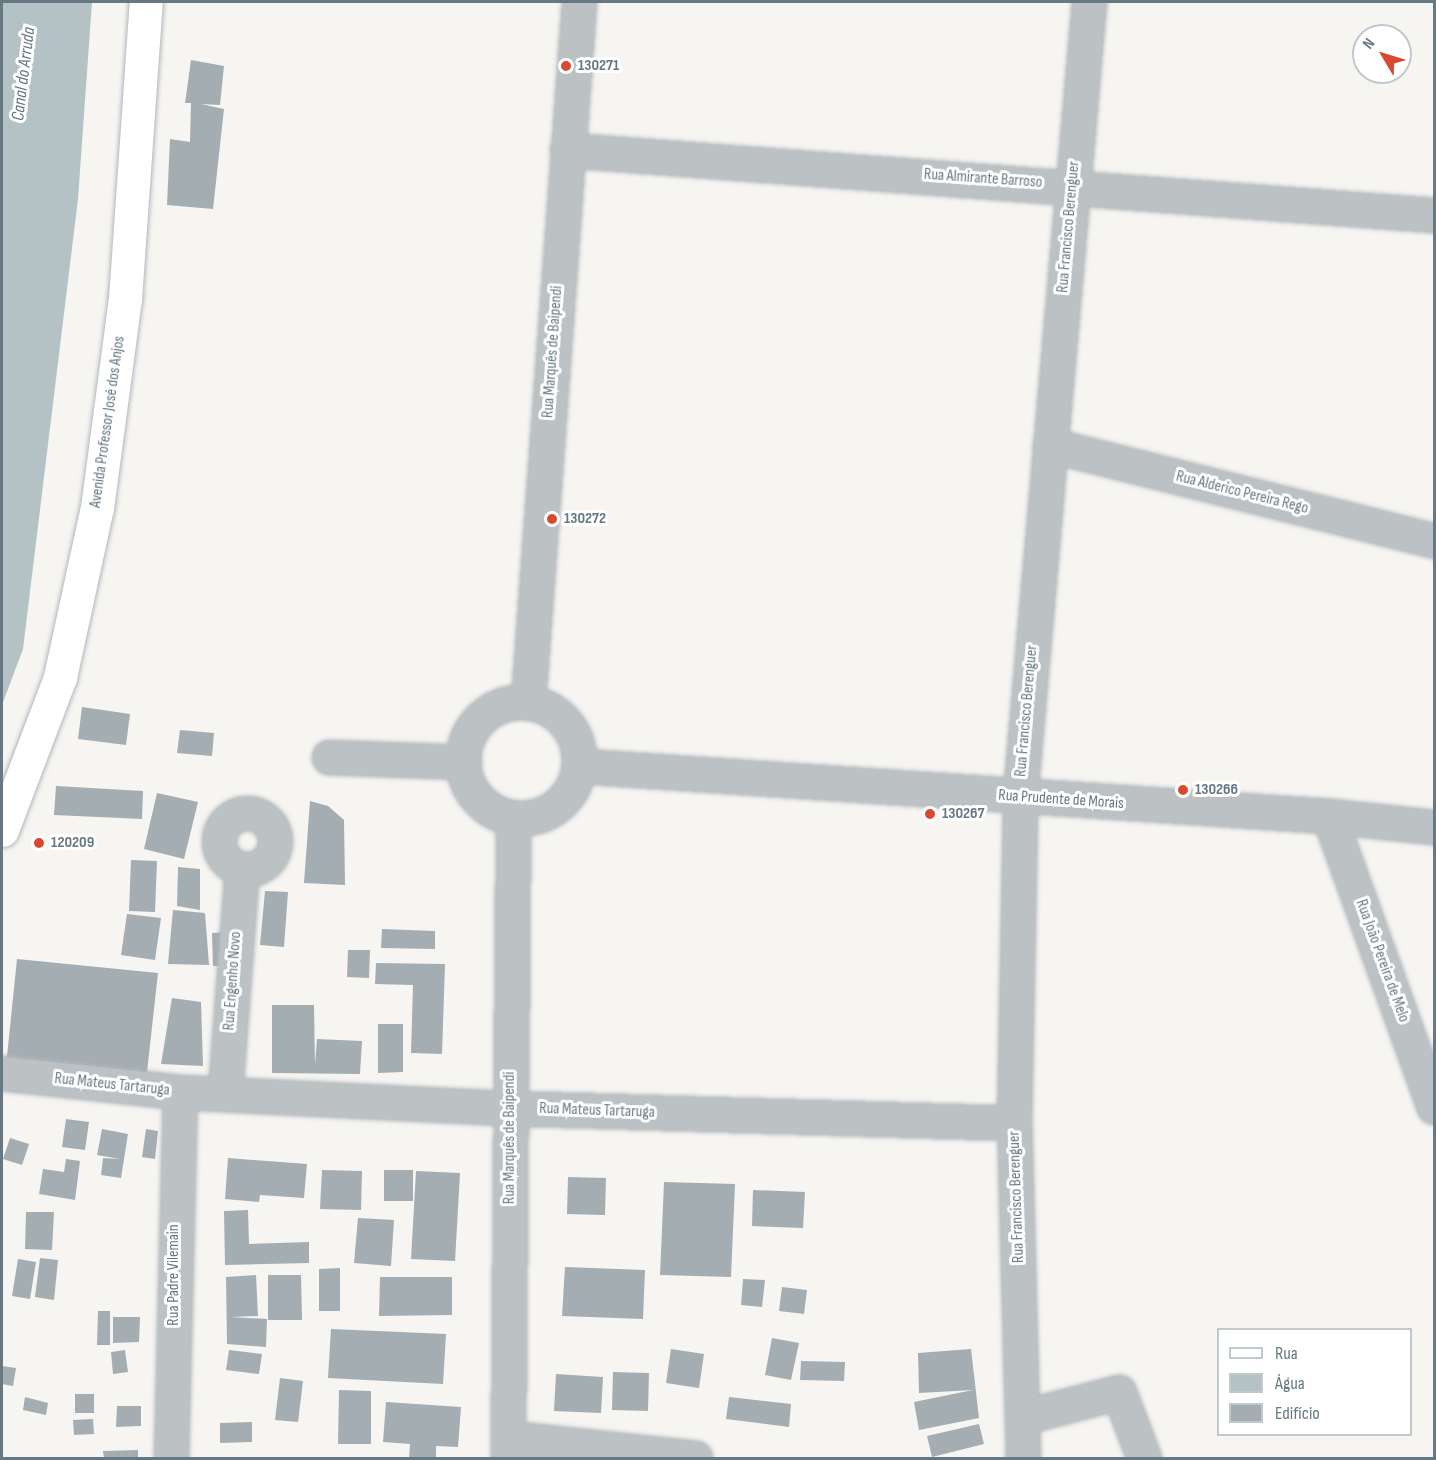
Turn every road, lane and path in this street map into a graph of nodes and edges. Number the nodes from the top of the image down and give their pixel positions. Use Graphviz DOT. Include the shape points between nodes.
graph roads {
  1 [pos="146,2"];
  2 [pos="579,2"];
  3 [pos="1089,2"];
  4 [pos="567,150"];
  5 [pos="1072,185"];
  6 [pos="1434,215"];
  7 [pos="1050,445"];
  8 [pos="1434,541"];
  9 [pos="528,702"];
  10 [pos="329,757"];
  11 [pos="464,762"];
  12 [pos="580,766"];
  13 [pos="1020,797"];
  14 [pos="1329,816"];
  15 [pos="513,818"];
  16 [pos="1434,827"];
  17 [pos="2,830"];
  18 [pos="242,869"];
  19 [pos="2,1073"];
  20 [pos="180,1092"];
  21 [pos="225,1093"];
  22 [pos="1434,1107"];
  23 [pos="510,1108"];
  24 [pos="1014,1123"];
  25 [pos="1023,1417"];
  26 [pos="509,1448"];
  27 [pos="171,1458"];
  28 [pos="695,1458"];
  29 [pos="1023,1458"];
  30 [pos="1144,1458"];
  1 -- 17 [label="main road, Avenida Professor José dos Anjos" via="125,299 97,508 60,677"];
  2 -- 4 [label="street, Rua Marquês de Baipendi"];
  3 -- 5 [label="street, Rua Francisco Berenguer"];
  4 -- 5 [label="street, Rua Almirante Barroso"];
  4 -- 9 [label="street, Rua Marquês de Baipendi"];
  5 -- 6 [label="street, Rua Almirante Barroso"];
  5 -- 7 [label="street, Rua Francisco Berenguer"];
  7 -- 8 [label="street, Rua Alderico Pereira Rego"];
  7 -- 13 [label="street, Rua Francisco Berenguer"];
  9 -- 11 [label="street" via="504,705 482,717 472,730"];
  9 -- 12 [label="street" via="561,717 579,748"];
  10 -- 11 [label="street"];
  11 -- 15 [label="street" via="465,776 478,799 488,808"];
  12 -- 13 [label="street, Rua Prudente de Morais"];
  12 -- 15 [label="street" via="570,792 550,811"];
  13 -- 14 [label="street, Rua Prudente de Morais"];
  13 -- 24 [label="street, Rua Francisco Berenguer"];
  14 -- 16 [label="street, Rua Prudente de Morais"];
  14 -- 22 [label="street, Rua João Pereira de Melo"];
  15 -- 23 [label="street, Rua Marquês de Baipendi"];
  18 -- 21 [label="street, Rua Engenho Novo"];
  19 -- 20 [label="street, Rua Mateus Tartaruga"];
  20 -- 21 [label="street, Rua Mateus Tartaruga"];
  20 -- 27 [label="street, Rua Padre Vilemain"];
  21 -- 23 [label="street, Rua Mateus Tartaruga"];
  23 -- 24 [label="street, Rua Mateus Tartaruga"];
  23 -- 26 [label="street, Rua Marquês de Baipendi"];
  24 -- 25 [label="street, Rua Francisco Berenguer"];
  25 -- 29 [label="street, Rua Francisco Berenguer"];
  25 -- 30 [label="street" via="1119,1392"];
  26 -- 28 [label="street"];
}
